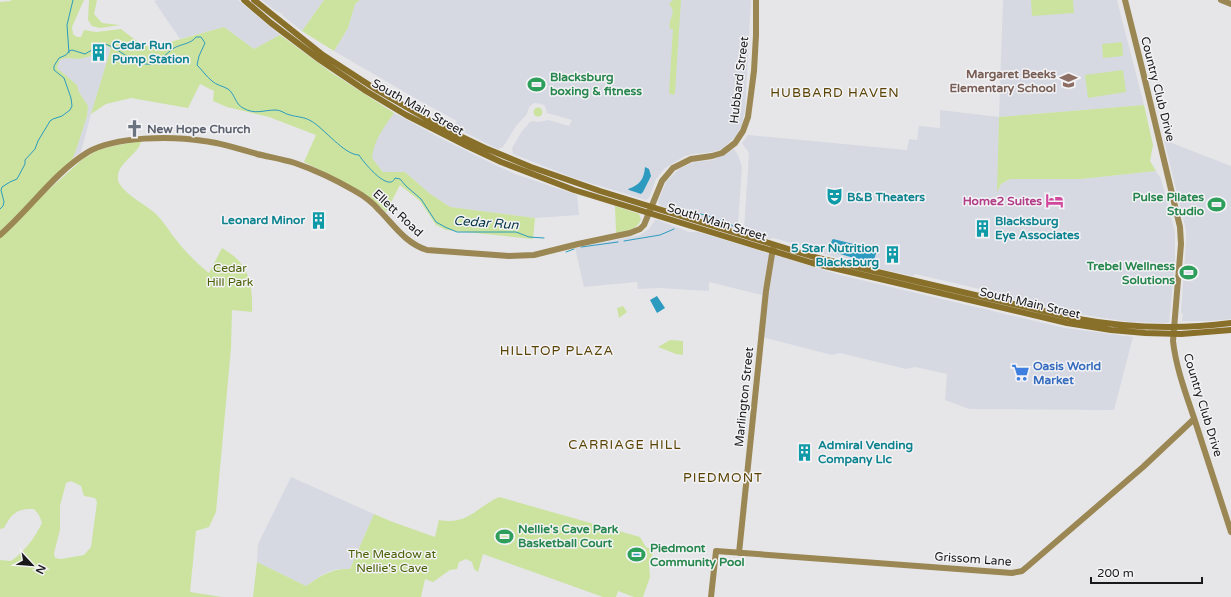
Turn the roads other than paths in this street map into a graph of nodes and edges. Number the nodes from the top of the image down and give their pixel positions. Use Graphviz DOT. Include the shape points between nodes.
graph roads {
  1 [pos="244,0"];
  2 [pos="254,0"];
  3 [pos="756,0"];
  4 [pos="1125,0"];
  5 [pos="1221,0"];
  6 [pos="1231,4"];
  7 [pos="322,57"];
  8 [pos="651,210"];
  9 [pos="0,235"];
  10 [pos="774,248"];
  11 [pos="1231,323"];
  12 [pos="1231,330"];
  13 [pos="1174,331"];
  14 [pos="1194,419"];
  15 [pos="1231,532"];
  16 [pos="739,553"];
  17 [pos="711,597"];
  1 -- 7 [label="main road, South Main Street" via="277,28"];
  2 -- 7 [label="main road, South Main Street"];
  3 -- 8 [label="street, Hubbard Street" via="754,71 744,131 735,143 722,153 691,159 674,168 662,181"];
  4 -- 13 [label="street, Country Club Drive" via="1180,227"];
  5 -- 6 [label="street"];
  7 -- 8 [label="main road, South Main Street" via="401,105 473,142 556,177"];
  8 -- 9 [label="street, Ellett Road" via="644,225 636,231 542,254 517,256 434,252 410,242 361,195 300,165 205,141 139,139 108,144 78,159"];
  8 -- 10 [label="main road, South Main Street"];
  10 -- 13 [label="main road, South Main Street" via="834,268 1072,324 1126,332"];
  10 -- 16 [label="street, Marlington Street" via="766,291"];
  11 -- 13 [label="main road, South Main Street"];
  12 -- 13 [label="main road, South Main Street"];
  13 -- 14 [label="street, Country Club Drive" via="1178,368"];
  14 -- 15 [label="street, Country Club Drive"];
  14 -- 16 [label="street, Grissom Lane" via="1143,467 1018,573"];
  16 -- 17 [label="street, Grissom Lane" via="716,551"];
}
